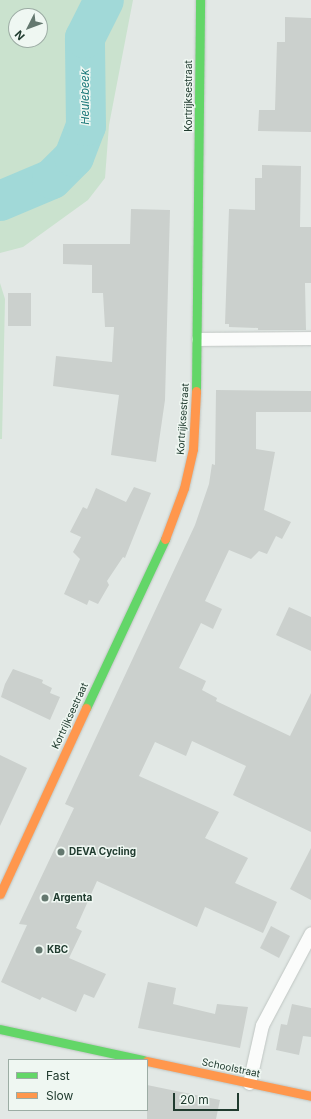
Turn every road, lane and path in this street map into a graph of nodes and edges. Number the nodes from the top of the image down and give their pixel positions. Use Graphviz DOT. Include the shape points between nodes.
graph roads {
  1 [pos="200,0"];
  2 [pos="311,338"];
  3 [pos="198,339"];
  4 [pos="0,894"];
  5 [pos="311,933"];
  6 [pos="0,1029"];
  7 [pos="138,1059"];
  8 [pos="148,1061"];
  9 [pos="249,1083"];
  10 [pos="311,1096"];
  1 -- 3 [label="street, Kortrijksestraat"];
  2 -- 3 [label="lane"];
  3 -- 4 [label="street, Kortrijksestraat" via="193,450 175,514"];
  5 -- 9 [label="lane" via="262,1025"];
  6 -- 7 [label="street"];
  8 -- 9 [label="street, Schoolstraat"];
  9 -- 10 [label="street, Schoolstraat"];
}
